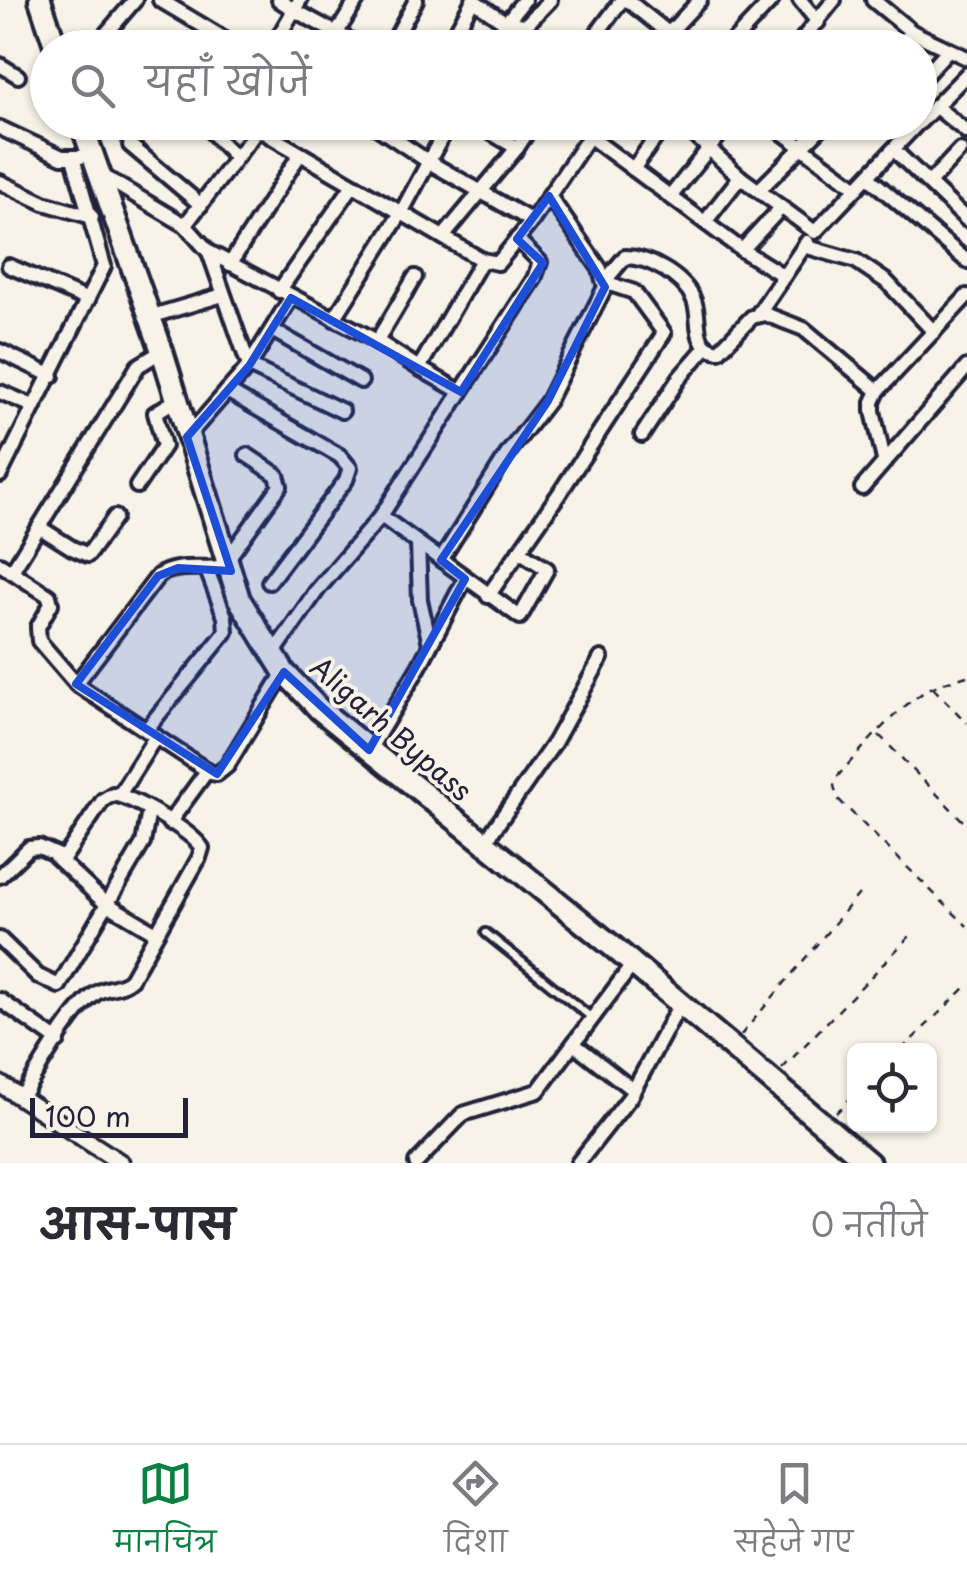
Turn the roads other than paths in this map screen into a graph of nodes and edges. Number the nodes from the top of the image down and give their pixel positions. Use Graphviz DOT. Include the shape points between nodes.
graph roads {
  1 [pos="40,0"];
  2 [pos="135,0"];
  3 [pos="160,0"];
  4 [pos="279,0"];
  5 [pos="356,0"];
  6 [pos="416,0"];
  7 [pos="524,0"];
  8 [pos="550,0"];
  9 [pos="624,0"];
  10 [pos="700,0"];
  11 [pos="772,0"];
  12 [pos="800,0"];
  13 [pos="834,0"];
  14 [pos="873,0"];
  15 [pos="297,5"];
  16 [pos="818,22"];
  17 [pos="506,23"];
  18 [pos="50,30"];
  19 [pos="112,30"];
  20 [pos="210,30"];
  21 [pos="282,30"];
  22 [pos="336,30"];
  23 [pos="339,30"];
  24 [pos="400,30"];
  25 [pos="457,30"];
  26 [pos="502,30"];
  27 [pos="600,30"];
  28 [pos="664,30"];
  29 [pos="669,30"];
  30 [pos="743,30"];
  31 [pos="811,30"];
  32 [pos="910,30"];
  33 [pos="937,44"];
  34 [pos="948,50"];
  35 [pos="967,58"];
  36 [pos="937,62"];
  37 [pos="0,65"];
  38 [pos="967,74"];
  39 [pos="18,76"];
  40 [pos="937,104"];
  41 [pos="937,108"];
  42 [pos="0,128"];
  43 [pos="967,132"];
  44 [pos="83,140"];
  45 [pos="219,140"];
  46 [pos="250,140"];
  47 [pos="276,140"];
  48 [pos="396,140"];
  49 [pos="441,140"];
  50 [pos="503,140"];
  51 [pos="522,140"];
  52 [pos="587,140"];
  53 [pos="595,140"];
  54 [pos="654,140"];
  55 [pos="699,140"];
  56 [pos="716,140"];
  57 [pos="795,140"];
  58 [pos="810,140"];
  59 [pos="903,140"];
  60 [pos="130,145"];
  61 [pos="804,146"];
  62 [pos="517,148"];
  63 [pos="709,149"];
  64 [pos="894,150"];
  65 [pos="960,150"];
  66 [pos="300,154"];
  67 [pos="236,158"];
  68 [pos="86,161"];
  69 [pos="429,162"];
  70 [pos="633,169"];
  71 [pos="740,177"];
  72 [pos="868,177"];
  73 [pos="0,182"];
  74 [pos="929,184"];
  75 [pos="353,185"];
  76 [pos="857,188"];
  77 [pos="760,189"];
  78 [pos="480,191"];
  79 [pos="549,196"];
  80 [pos="670,196"];
  81 [pos="201,205"];
  82 [pos="780,209"];
  83 [pos="401,213"];
  84 [pos="92,217"];
  85 [pos="967,220"];
  86 [pos="532,221"];
  87 [pos="705,222"];
  88 [pos="184,225"];
  89 [pos="815,232"];
  90 [pos="443,237"];
  91 [pos="517,239"];
  92 [pos="804,246"];
  93 [pos="742,250"];
  94 [pos="208,252"];
  95 [pos="964,252"];
  96 [pos="482,260"];
  97 [pos="230,264"];
  98 [pos="8,266"];
  99 [pos="784,276"];
  100 [pos="415,277"];
  101 [pos="604,282"];
  102 [pos="284,294"];
  103 [pos="223,296"];
  104 [pos="967,296"];
  105 [pos="88,300"];
  106 [pos="758,314"];
  107 [pos="149,316"];
  108 [pos="334,318"];
  109 [pos="274,330"];
  110 [pos="934,332"];
  111 [pos="376,341"];
  112 [pos="706,346"];
  113 [pos="0,351"];
  114 [pos="162,351"];
  115 [pos="249,366"];
  116 [pos="967,367"];
  117 [pos="419,368"];
  118 [pos="52,376"];
  119 [pos="360,381"];
  120 [pos="0,392"];
  121 [pos="227,392"];
  122 [pos="462,392"];
  123 [pos="878,392"];
  124 [pos="167,405"];
  125 [pos="33,406"];
  126 [pos="342,411"];
  127 [pos="642,435"];
  128 [pos="187,438"];
  129 [pos="247,455"];
  130 [pos="884,460"];
  131 [pos="0,475"];
  132 [pos="138,486"];
  133 [pos="862,488"];
  134 [pos="381,516"];
  135 [pos="115,517"];
  136 [pos="39,527"];
  137 [pos="418,544"];
  138 [pos="519,551"];
  139 [pos="440,560"];
  140 [pos="220,566"];
  141 [pos="6,567"];
  142 [pos="465,580"];
  143 [pos="268,582"];
  144 [pos="488,596"];
  145 [pos="430,644"];
  146 [pos="601,658"];
  147 [pos="278,663"];
  148 [pos="76,684"];
  149 [pos="151,733"];
  150 [pos="369,750"];
  151 [pos="207,771"];
  152 [pos="119,795"];
  153 [pos="149,811"];
  154 [pos="169,822"];
  155 [pos="485,842"];
  156 [pos="55,856"];
  157 [pos="0,876"];
  158 [pos="109,905"];
  159 [pos="156,933"];
  160 [pos="486,934"];
  161 [pos="0,940"];
  162 [pos="628,971"];
  163 [pos="0,1000"];
  164 [pos="680,1004"];
  165 [pos="593,1018"];
  166 [pos="58,1041"];
  167 [pos="574,1044"];
  168 [pos="0,1084"];
  169 [pos="634,1090"];
  170 [pos="21,1098"];
  171 [pos="121,1163"];
  172 [pos="416,1163"];
  173 [pos="578,1163"];
  174 [pos="869,1163"];
  1 -- 18 [label="highway"];
  2 -- 19 [label="street"];
  3 -- 20 [label="street"];
  4 -- 15 [label="street"];
  5 -- 23 [label="street"];
  6 -- 24 [label="street"];
  7 -- 17 [label="street"];
  8 -- 17 [label="street" via="526,25"];
  9 -- 27 [label="street"];
  9 -- 28 [label="street"];
  10 -- 29 [label="street"];
  11 -- 30 [label="street"];
  12 -- 16 [label="street"];
  13 -- 16 [label="street"];
  14 -- 32 [label="street"];
  15 -- 21 [label="street"];
  15 -- 22 [label="street"];
  16 -- 31 [label="street"];
  17 -- 25 [label="street" via="473,0"];
  17 -- 26 [label="street"];
  33 -- 34 [label="street"];
  34 -- 35 [label="street"];
  34 -- 36 [label="street"];
  37 -- 39 [label="street"];
  38 -- 40 [label="street"];
  41 -- 43 [label="street"];
  42 -- 68 [label="street"];
  44 -- 68 [label="highway, Aligarh Bypass"];
  45 -- 67 [label="street"];
  46 -- 67 [label="street"];
  47 -- 66 [label="street"];
  48 -- 69 [label="street"];
  49 -- 69 [label="street"];
  50 -- 62 [label="street"];
  51 -- 62 [label="street"];
  52 -- 79 [label="street"];
  53 -- 70 [label="street"];
  54 -- 70 [label="street"];
  55 -- 63 [label="street"];
  56 -- 63 [label="street"];
  57 -- 61 [label="street"];
  58 -- 61 [label="street"];
  59 -- 64 [label="street"];
  60 -- 81 [label="street"];
  61 -- 76 [label="street"];
  61 -- 77 [label="street"];
  62 -- 78 [label="street"];
  63 -- 71 [label="street"];
  63 -- 80 [label="street"];
  64 -- 72 [label="street"];
  64 -- 74 [label="street"];
  65 -- 74 [label="street"];
  66 -- 75 [label="street"];
  66 -- 97 [label="street"];
  67 -- 81 [label="street"];
  68 -- 84 [label="street"];
  68 -- 88 [label="street"];
  68 -- 107 [label="highway, Aligarh Bypass"];
  69 -- 78 [label="street"];
  69 -- 83 [label="street"];
  70 -- 80 [label="street"];
  71 -- 77 [label="street"];
  71 -- 87 [label="street"];
  72 -- 76 [label="street"];
  72 -- 95 [label="street"];
  73 -- 84 [label="street"];
  74 -- 85 [label="street"];
  75 -- 83 [label="street"];
  75 -- 102 [label="street"];
  76 -- 89 [label="street"];
  77 -- 82 [label="street"];
  78 -- 86 [label="street"];
  78 -- 90 [label="street"];
  79 -- 86 [label="street"];
  79 -- 101 [label="street"];
  80 -- 87 [label="street"];
  81 -- 88 [label="street"];
  82 -- 89 [label="street"];
  82 -- 93 [label="street"];
  83 -- 90 [label="street"];
  83 -- 108 [label="street"];
  84 -- 105 [label="street" via="104,266"];
  86 -- 91 [label="street"];
  87 -- 93 [label="street"];
  88 -- 94 [label="street"];
  89 -- 92 [label="street"];
  90 -- 96 [label="street"];
  91 -- 96 [label="street" via="498,262"];
  91 -- 122 [label="street" via="540,269"];
  92 -- 99 [label="street"];
  92 -- 110 [label="street" via="856,261 887,282"];
  93 -- 99 [label="street"];
  94 -- 97 [label="street"];
  94 -- 103 [label="street"];
  96 -- 117 [label="street"];
  97 -- 102 [label="street"];
  98 -- 105 [label="street"];
  99 -- 106 [label="street"];
  100 -- 111 [label="street"];
  101 -- 112 [label="street" via="625,257 670,274 693,298"];
  101 -- 138 [label="street" via="634,292 664,333"];
  101 -- 139 [label="street" via="548,402"];
  102 -- 108 [label="street"];
  102 -- 109 [label="street"];
  103 -- 107 [label="street"];
  103 -- 115 [label="street"];
  104 -- 110 [label="street"];
  105 -- 118 [label="street"];
  106 -- 112 [label="street" via="720,352"];
  106 -- 123 [label="street" via="804,329"];
  107 -- 114 [label="highway, Aligarh Bypass"];
  108 -- 111 [label="street"];
  109 -- 115 [label="street"];
  109 -- 119 [label="street"];
  110 -- 123 [label="street"];
  111 -- 117 [label="street"];
  112 -- 127 [label="street"];
  113 -- 118 [label="street"];
  114 -- 124 [label="highway, Aligarh Bypass"];
  114 -- 136 [label="street" via="138,366"];
  115 -- 121 [label="street"];
  115 -- 126 [label="street"];
  116 -- 130 [label="street"];
  117 -- 122 [label="street"];
  118 -- 125 [label="street"];
  120 -- 125 [label="street"];
  121 -- 128 [label="street"];
  121 -- 143 [label="street" via="350,468"];
  122 -- 134 [label="street"];
  123 -- 130 [label="street" via="873,402"];
  124 -- 128 [label="highway, Aligarh Bypass"];
  124 -- 132 [label="street" via="154,415 164,446"];
  125 -- 131 [label="street"];
  128 -- 140 [label="highway, Aligarh Bypass"];
  129 -- 140 [label="street" via="277,475 280,486"];
  130 -- 133 [label="street"];
  134 -- 137 [label="street"];
  134 -- 147 [label="street" via="318,589"];
  135 -- 136 [label="street" via="88,555"];
  136 -- 141 [label="street"];
  137 -- 139 [label="street"];
  137 -- 145 [label="street"];
  138 -- 144 [label="street"];
  138 -- 144 [label="street" via="547,569 520,617"];
  139 -- 142 [label="street"];
  140 -- 147 [label="highway, Aligarh Bypass"];
  140 -- 148 [label="street" via="158,576"];
  140 -- 149 [label="street" via="226,632"];
  141 -- 148 [label="street" via="52,600 38,641"];
  142 -- 144 [label="street"];
  142 -- 145 [label="street"];
  145 -- 150 [label="street"];
  146 -- 155 [label="street" via="561,732"];
  147 -- 150 [label="highway, Aligarh Bypass"];
  147 -- 151 [label="street" via="227,766 217,774"];
  148 -- 149 [label="street"];
  149 -- 151 [label="street"];
  149 -- 152 [label="street"];
  150 -- 155 [label="highway, Aligarh Bypass"];
  151 -- 154 [label="street"];
  152 -- 153 [label="street"];
  152 -- 156 [label="street" via="103,800 66,856"];
  153 -- 154 [label="street"];
  153 -- 158 [label="street" via="143,843"];
  154 -- 159 [label="street" via="202,848"];
  155 -- 162 [label="highway, Aligarh Bypass"];
  156 -- 157 [label="street" via="29,848"];
  156 -- 158 [label="street"];
  158 -- 159 [label="street"];
  158 -- 161 [label="street" via="59,986 38,976"];
  159 -- 166 [label="street" via="127,983 99,991"];
  160 -- 165 [label="lane"];
  162 -- 164 [label="highway, Aligarh Bypass"];
  162 -- 165 [label="street"];
  163 -- 166 [label="street"];
  164 -- 169 [label="street"];
  164 -- 174 [label="highway, Aligarh Bypass"];
  165 -- 167 [label="street"];
  166 -- 170 [label="street"];
  167 -- 169 [label="street"];
  167 -- 172 [label="street" via="538,1092 462,1114"];
  168 -- 170 [label="street"];
  169 -- 173 [label="street"];
  170 -- 171 [label="street"];
}
